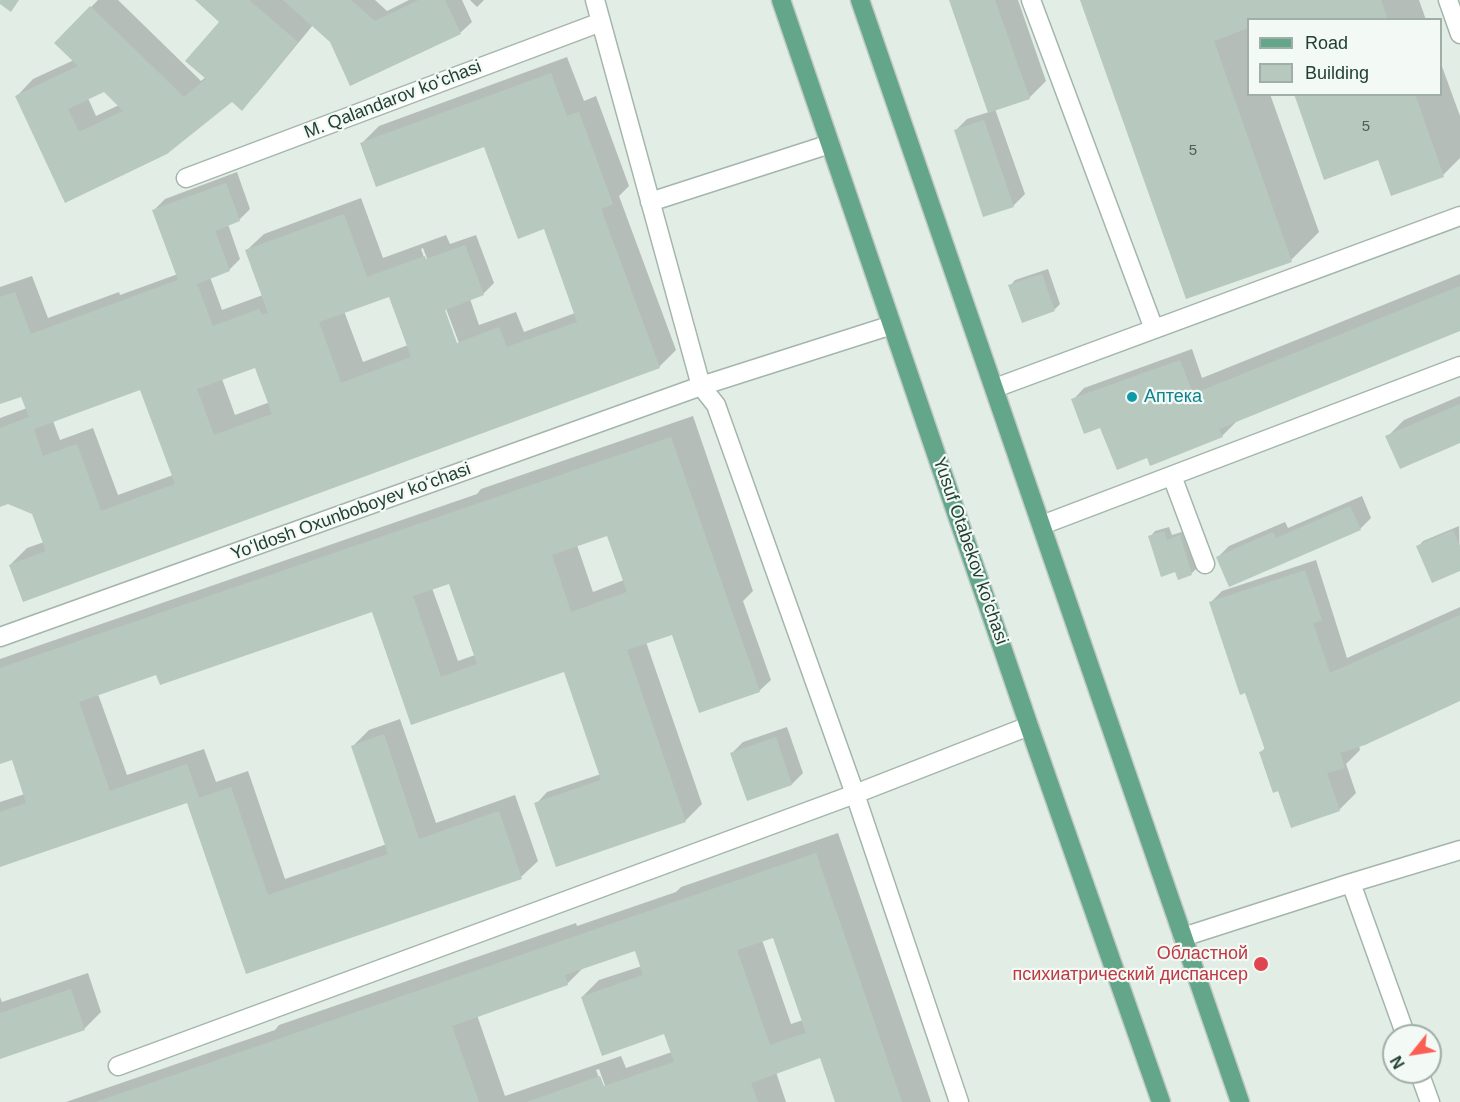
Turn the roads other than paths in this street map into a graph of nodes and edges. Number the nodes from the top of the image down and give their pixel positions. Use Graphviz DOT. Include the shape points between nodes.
graph roads {
  1 [pos="595,0"];
  2 [pos="781,0"];
  3 [pos="861,0"];
  4 [pos="1031,0"];
  5 [pos="1448,0"];
  6 [pos="601,22"];
  7 [pos="1460,33"];
  8 [pos="830,144"];
  9 [pos="186,178"];
  10 [pos="650,202"];
  11 [pos="1460,216"];
  12 [pos="892,325"];
  13 [pos="1154,329"];
  14 [pos="1460,366"];
  15 [pos="701,386"];
  16 [pos="995,388"];
  17 [pos="1172,476"];
  18 [pos="1042,525"];
  19 [pos="1205,564"];
  20 [pos="0,637"];
  21 [pos="1029,726"];
  22 [pos="855,794"];
  23 [pos="1460,850"];
  24 [pos="1351,883"];
  25 [pos="1183,937"];
  26 [pos="1402,1024"];
  27 [pos="118,1066"];
  28 [pos="1423,1084"];
  29 [pos="959,1102"];
  30 [pos="1161,1102"];
  31 [pos="1240,1102"];
  32 [pos="1430,1102"];
  1 -- 6 [label="street"];
  2 -- 8 [label="main road, Yusuf Otabekov ko'chasi"];
  3 -- 16 [label="main road"];
  4 -- 13 [label="street"];
  5 -- 7 [label="street"];
  6 -- 9 [label="street, M. Qalandarov koʻchasi"];
  6 -- 10 [label="street"];
  8 -- 10 [label="street"];
  8 -- 12 [label="main road, Yusuf Otabekov ko'chasi"];
  10 -- 15 [label="street"];
  11 -- 13 [label="street"];
  12 -- 15 [label="street, Yoʻldosh Oxunboboyev koʻchasi"];
  12 -- 21 [label="main road, Yusuf Otabekov ko'chasi"];
  13 -- 16 [label="street"];
  14 -- 17 [label="street"];
  15 -- 20 [label="street, Yoʻldosh Oxunboboyev koʻchasi"];
  15 -- 22 [label="street" via="716,405"];
  16 -- 18 [label="main road"];
  17 -- 18 [label="street"];
  17 -- 19 [label="street"];
  18 -- 25 [label="main road"];
  21 -- 22 [label="street"];
  21 -- 30 [label="main road, Yusuf Otabekov ko'chasi"];
  22 -- 27 [label="street"];
  22 -- 29 [label="street"];
  23 -- 24 [label="street"];
  24 -- 25 [label="street"];
  24 -- 26 [label="street"];
  25 -- 31 [label="main road"];
  28 -- 32 [label="street"];
}
